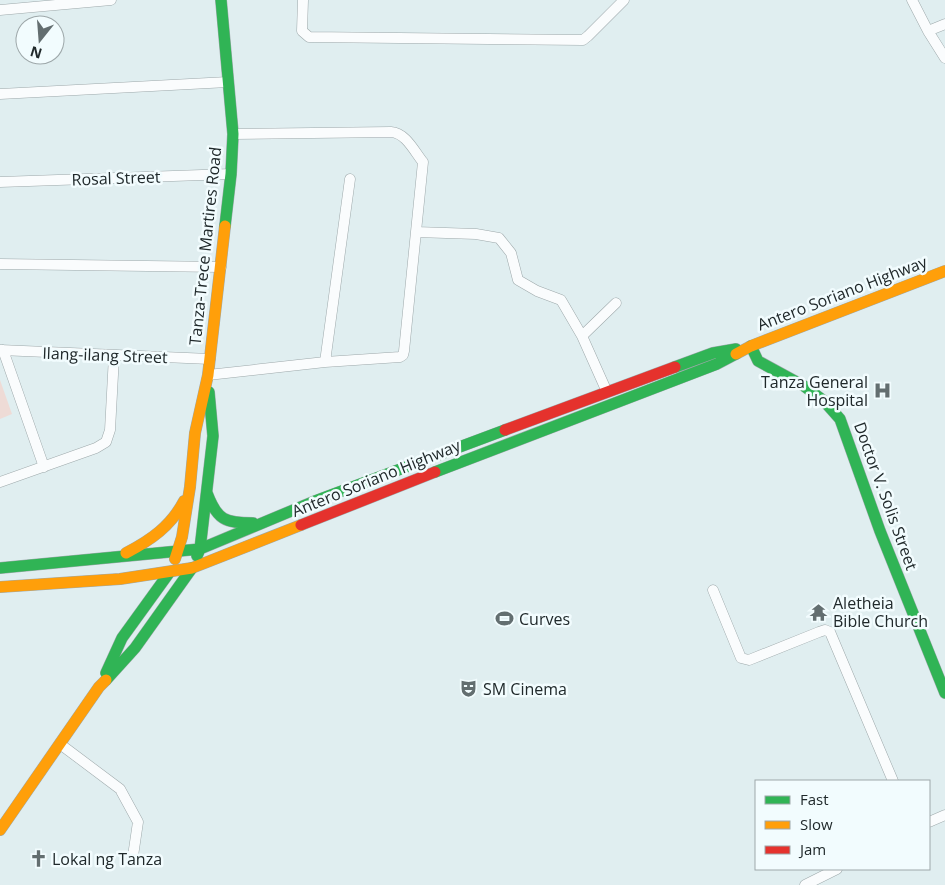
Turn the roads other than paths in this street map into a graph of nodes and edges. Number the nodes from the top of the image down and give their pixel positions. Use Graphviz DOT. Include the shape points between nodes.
graph roads {
  1 [pos="111,0"];
  2 [pos="221,0"];
  3 [pos="303,0"];
  4 [pos="624,0"];
  5 [pos="912,0"];
  6 [pos="0,10"];
  7 [pos="945,24"];
  8 [pos="928,31"];
  9 [pos="945,58"];
  10 [pos="228,82"];
  11 [pos="0,94"];
  12 [pos="233,134"];
  13 [pos="231,174"];
  14 [pos="350,179"];
  15 [pos="0,182"];
  16 [pos="416,232"];
  17 [pos="0,264"];
  18 [pos="221,267"];
  19 [pos="945,271"];
  20 [pos="616,302"];
  21 [pos="582,336"];
  22 [pos="751,346"];
  23 [pos="1,350"];
  24 [pos="114,356"];
  25 [pos="210,359"];
  26 [pos="325,362"];
  27 [pos="208,375"];
  28 [pos="607,392"];
  29 [pos="44,466"];
  30 [pos="0,482"];
  31 [pos="190,487"];
  32 [pos="206,490"];
  33 [pos="260,523"];
  34 [pos="200,548"];
  35 [pos="178,552"];
  36 [pos="121,556"];
  37 [pos="0,568"];
  38 [pos="192,568"];
  39 [pos="168,573"];
  40 [pos="0,587"];
  41 [pos="713,590"];
  42 [pos="940,669"];
  43 [pos="99,688"];
  44 [pos="945,693"];
  45 [pos="60,744"];
  46 [pos="893,780"];
  47 [pos="945,815"];
  48 [pos="930,822"];
  49 [pos="0,830"];
  50 [pos="133,856"];
  51 [pos="835,870"];
  52 [pos="809,884"];
  1 -- 6 [label="street"];
  2 -- 10 [label="main road, Tanza-Trece Martires Road"];
  3 -- 4 [label="street" via="302,31 309,37 583,40"];
  5 -- 8 [label="street"];
  7 -- 8 [label="street"];
  8 -- 9 [label="street"];
  10 -- 11 [label="street"];
  10 -- 12 [label="main road, Tanza-Trece Martires Road"];
  12 -- 13 [label="main road, Tanza-Trece Martires Road"];
  12 -- 16 [label="street" via="398,132 423,162"];
  13 -- 15 [label="street, Rosal Street"];
  13 -- 18 [label="main road, Tanza-Trece Martires Road"];
  14 -- 26 [label="street"];
  16 -- 21 [label="street" via="499,238 511,253 518,280 537,292 562,300"];
  16 -- 26 [label="street" via="403,356"];
  17 -- 18 [label="street"];
  18 -- 25 [label="main road, Tanza-Trece Martires Road"];
  19 -- 22 [label="main road, Antero Soriano Highway"];
  20 -- 21 [label="street"];
  21 -- 28 [label="street"];
  22 -- 28 [label="main road, Antero Soriano Highway" via="713,353"];
  22 -- 38 [label="main road, Antero Soriano Highway" via="717,364"];
  22 -- 42 [label="main road, Doctor V. Solis Street" via="758,361 804,386 840,419 880,531"];
  23 -- 24 [label="street, Ilang-ilang Street"];
  23 -- 29 [label="street"];
  24 -- 25 [label="street, Ilang-ilang Street"];
  24 -- 29 [label="street" via="110,430 106,442"];
  25 -- 27 [label="main road, Tanza-Trece Martires Road"];
  26 -- 27 [label="street"];
  27 -- 31 [label="main road, Tanza-Trece Martires Road" via="196,433"];
  27 -- 32 [label="main road, Tanza-Trece Martires Road" via="213,436"];
  28 -- 33 [label="main road, Antero Soriano Highway"];
  29 -- 30 [label="street"];
  31 -- 35 [label="main road, Tanza-Trece Martires Road"];
  31 -- 36 [label="main road" via="177,514 162,531"];
  32 -- 33 [label="main road" via="213,509 222,520 237,524"];
  32 -- 34 [label="main road, Tanza-Trece Martires Road"];
  33 -- 34 [label="main road, Antero Soriano Highway"];
  34 -- 35 [label="main road, Antero Soriano Highway"];
  34 -- 38 [label="main road, Tanza-Trece Martires Road"];
  35 -- 36 [label="main road, Antero Soriano Highway"];
  35 -- 39 [label="main road, Tanza-Trece Martires Road"];
  36 -- 37 [label="main road, Antero Soriano Highway"];
  38 -- 39 [label="main road, Antero Soriano Highway"];
  38 -- 43 [label="main road, Tanza-Trece Martires Road" via="135,648"];
  39 -- 40 [label="main road, Antero Soriano Highway"];
  39 -- 43 [label="main road, Tanza-Trece Martires Road" via="122,638"];
  41 -- 46 [label="street" via="741,658 750,660 818,632 830,632"];
  42 -- 44 [label="main road, Doctor V. Solis Street"];
  43 -- 45 [label="main road"];
  45 -- 49 [label="main road"];
  45 -- 50 [label="street" via="120,789 138,822"];
  47 -- 48 [label="street"];
  51 -- 52 [label="street"];
}
